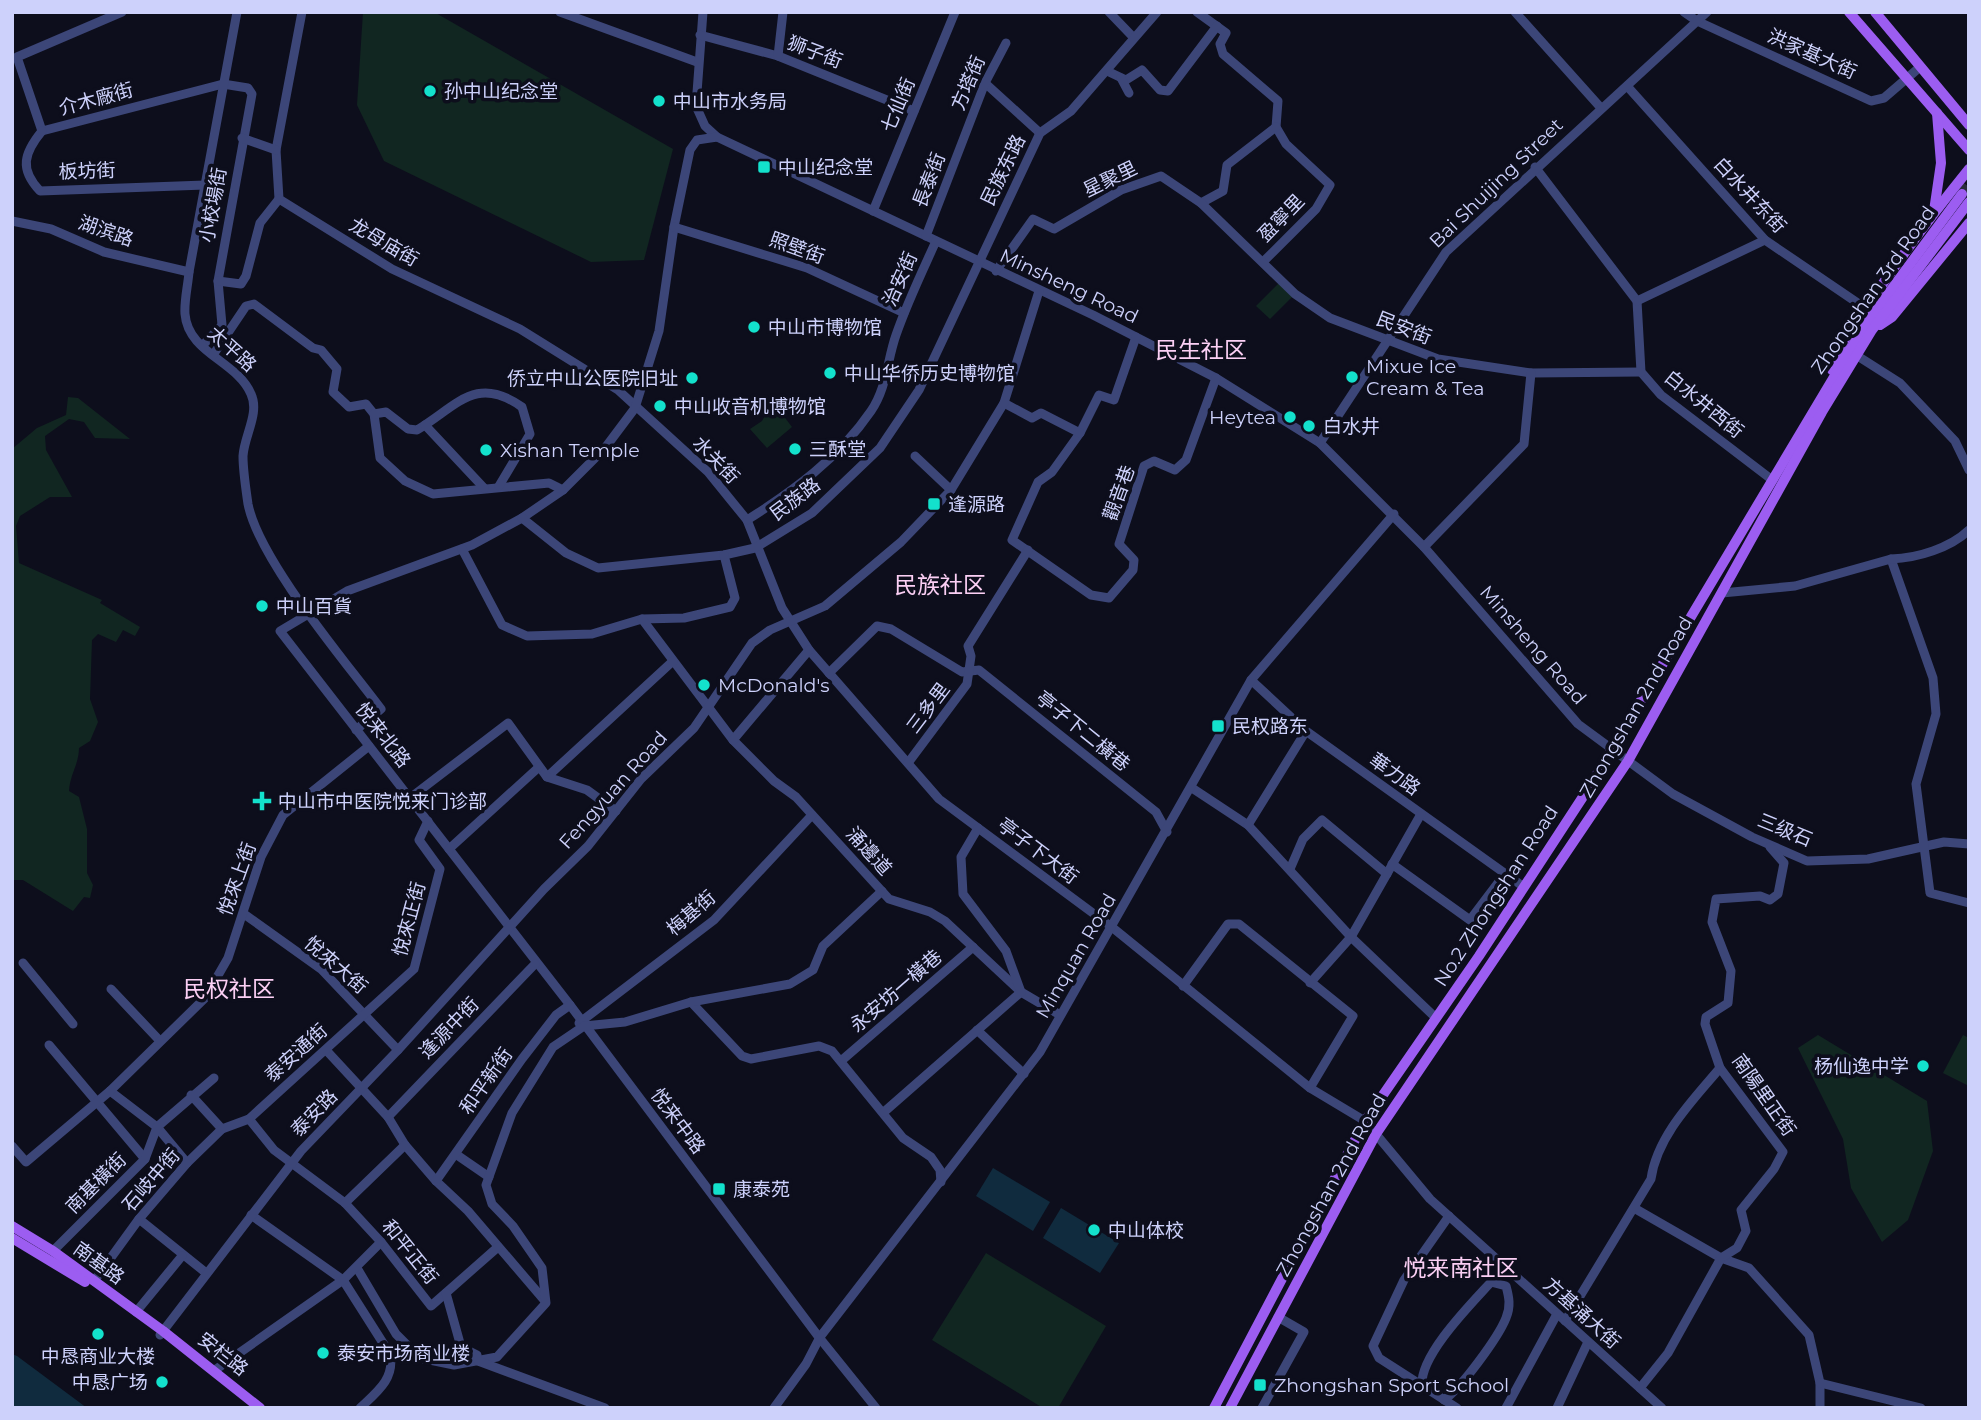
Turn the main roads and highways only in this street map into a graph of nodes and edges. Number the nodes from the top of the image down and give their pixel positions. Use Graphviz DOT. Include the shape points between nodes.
graph roads {
  1 [pos="1849,12"];
  2 [pos="1875,12"];
  3 [pos="1956,108"];
  4 [pos="1936,110"];
  5 [pos="1969,117"];
  6 [pos="1969,125"];
  7 [pos="1969,150"];
  8 [pos="1969,169"];
  9 [pos="1964,191"];
  10 [pos="1934,212"];
  11 [pos="1969,223"];
  12 [pos="1964,231"];
  13 [pos="1872,330"];
  14 [pos="1828,383"];
  15 [pos="1818,409"];
  16 [pos="12,1226"];
  17 [pos="12,1238"];
  18 [pos="161,1333"];
  19 [pos="252,1408"];
  20 [pos="260,1408"];
  21 [pos="1214,1408"];
  22 [pos="1230,1408"];
  1 -- 4 [label="main road"];
  2 -- 3 [label="main road"];
  3 -- 5 [label="main road"];
  3 -- 6 [label="main road"];
  4 -- 7 [label="main road"];
  4 -- 10 [label="main road" via="1941,163"];
  8 -- 9 [label="main road"];
  9 -- 10 [label="main road"];
  9 -- 13 [label="main road, Zhongshan 3rd Road"];
  9 -- 14 [label="main road, Zhongshan 3rd Road"];
  10 -- 14 [label="main road" via="1837,352"];
  11 -- 12 [label="main road"];
  12 -- 13 [label="main road" via="1892,317"];
  13 -- 15 [label="main road, Zhongshan 3rd Road"];
  14 -- 15 [label="main road, Zhongshan 3rd Road"];
  15 -- 21 [label="main road, No.2 Zhongshan Road" via="1524,887 1365,1121"];
  15 -- 22 [label="main road, Zhongshan 2nd Road" via="1628,761 1376,1134"];
  16 -- 18 [label="main road, 南基路" via="53,1251"];
  17 -- 18 [label="main road, 南基路"];
  18 -- 19 [label="main road, 安栏路"];
  18 -- 20 [label="main road, 安栏路"];
}
